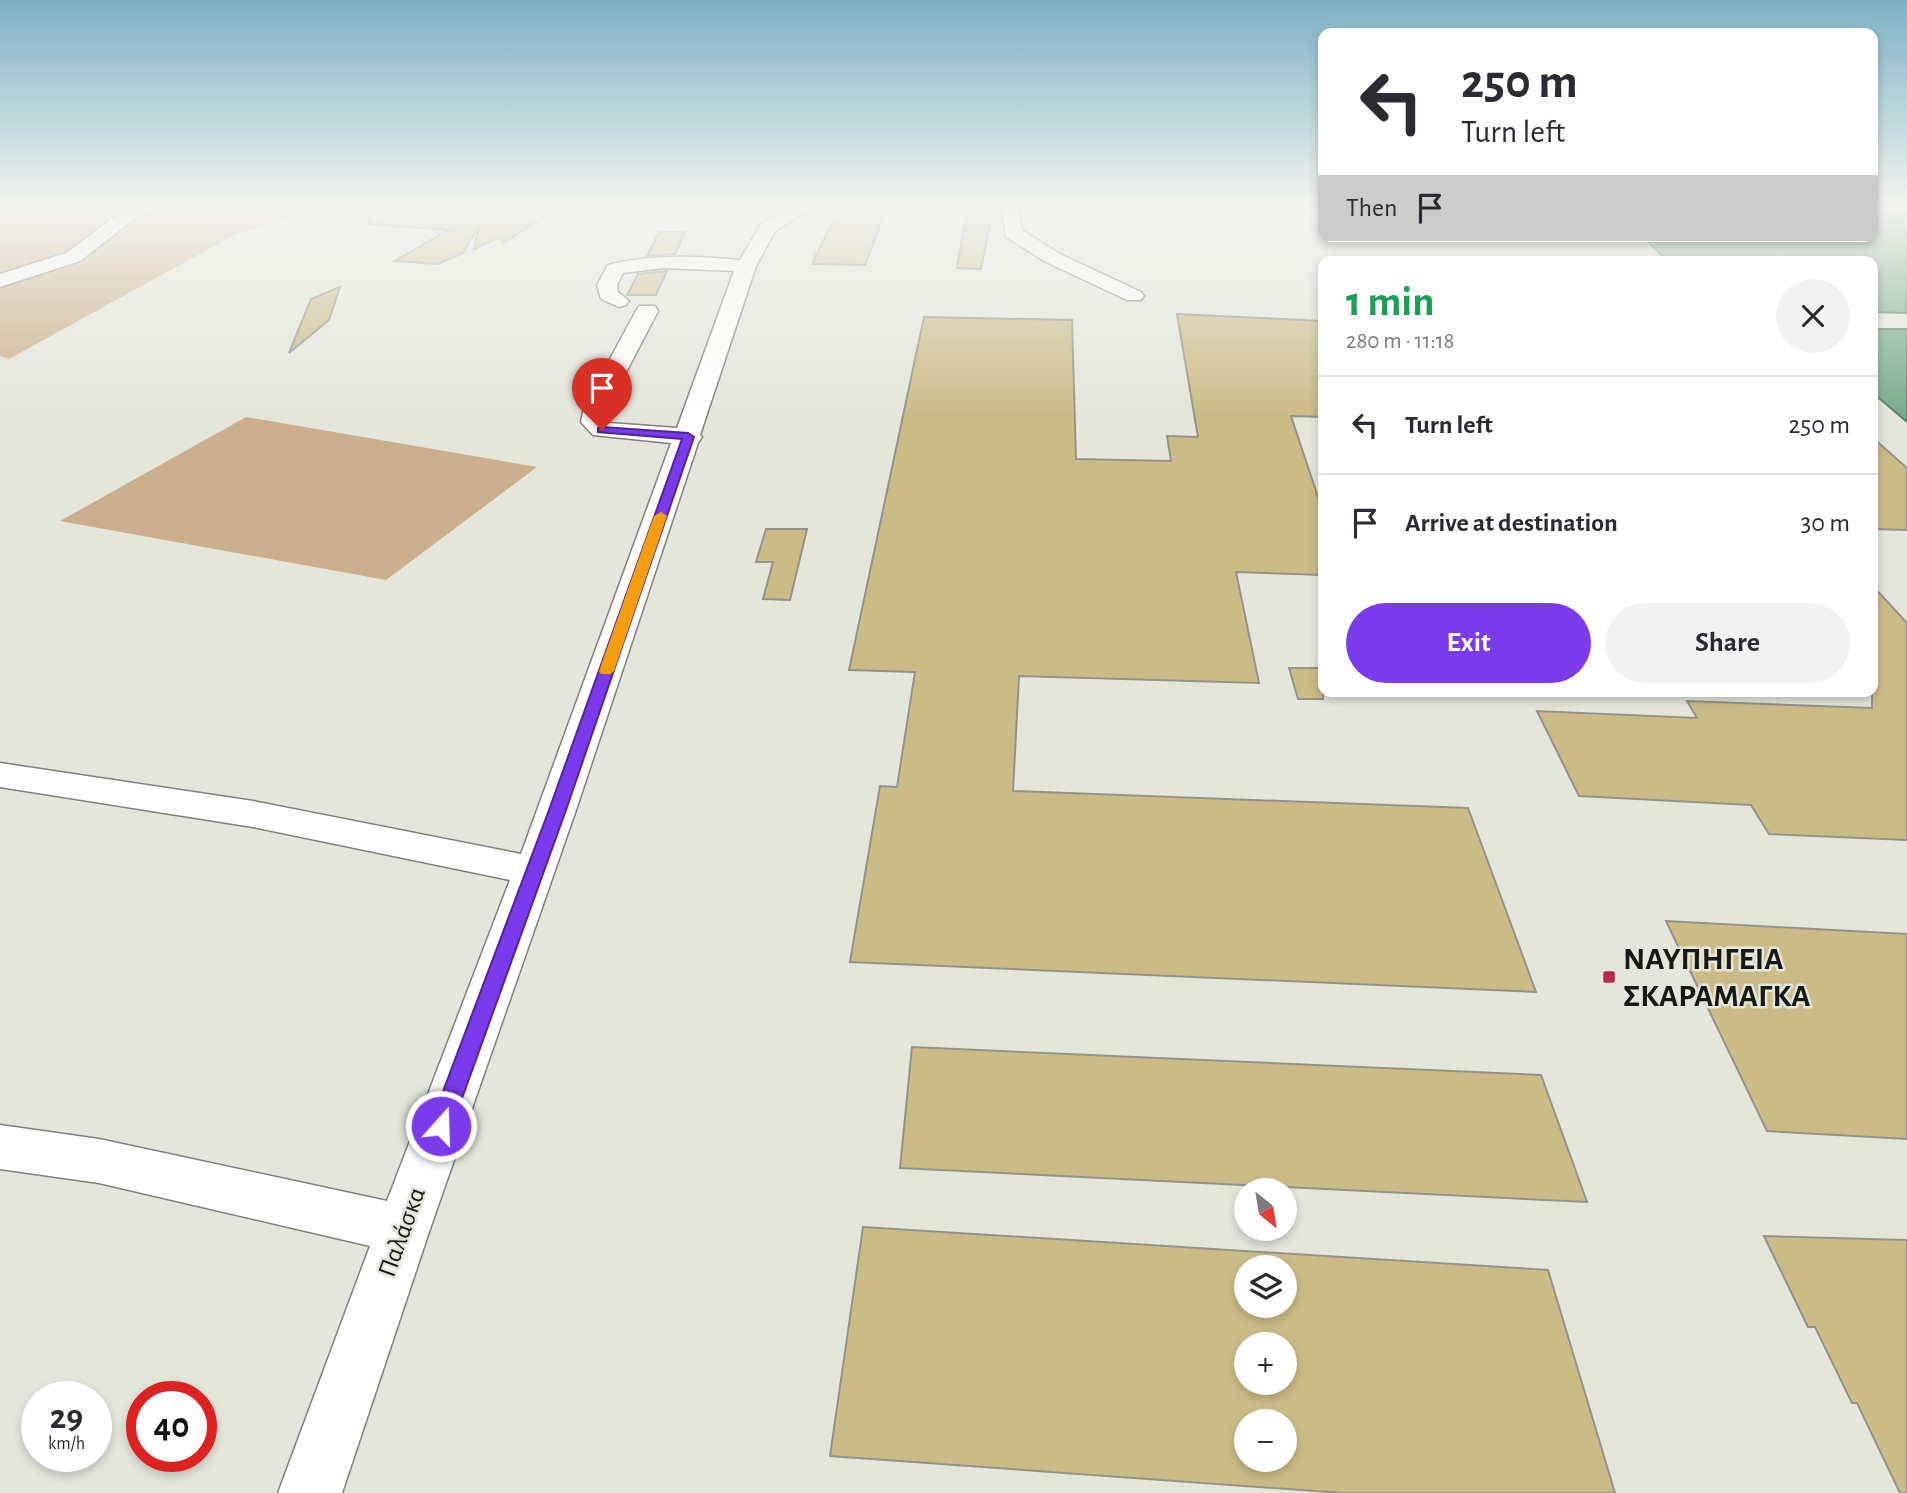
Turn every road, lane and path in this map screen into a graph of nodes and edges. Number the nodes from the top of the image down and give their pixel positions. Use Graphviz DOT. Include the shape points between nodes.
graph roads {
  1 [pos="20,275"];
  2 [pos="613,275"];
  3 [pos="733,275"];
  4 [pos="1089,275"];
  5 [pos="0,281"];
  6 [pos="1134,296"];
  7 [pos="619,301"];
  8 [pos="647,311"];
  9 [pos="688,437"];
  10 [pos="0,775"];
  11 [pos="535,871"];
  12 [pos="0,1147"];
  13 [pos="403,1229"];
  14 [pos="310,1493"];
  1 -- 5 [label="street"];
  2 -- 7 [label="street" via="608,295"];
  3 -- 9 [label="street, Παλάσκα"];
  4 -- 6 [label="street"];
  8 -- 9 [label="street" via="596,407 594,422 602,430"];
  9 -- 11 [label="street, Παλάσκα"];
  10 -- 11 [label="street" via="253,814"];
  11 -- 13 [label="street, Παλάσκα"];
  12 -- 13 [label="street" via="99,1161"];
  13 -- 14 [label="street, Παλάσκα"];
}
